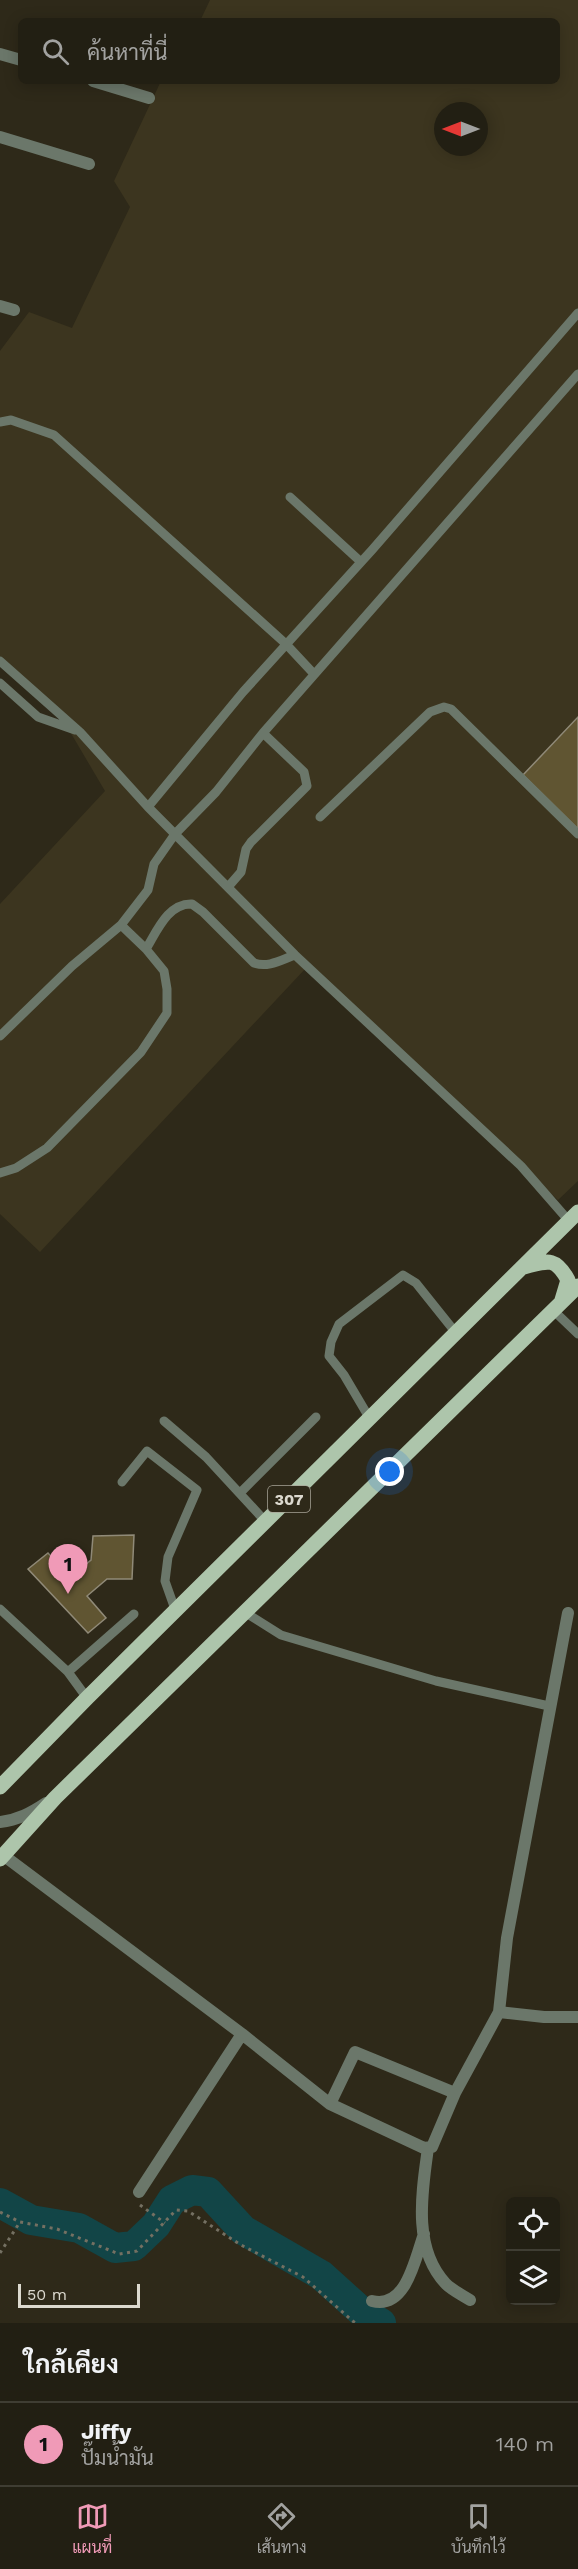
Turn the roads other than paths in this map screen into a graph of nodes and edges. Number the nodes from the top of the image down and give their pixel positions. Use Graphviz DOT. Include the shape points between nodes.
graph roads {
  1 [pos="0,54"];
  2 [pos="18,59"];
  3 [pos="103,84"];
  4 [pos="149,98"];
  5 [pos="0,137"];
  6 [pos="89,164"];
  7 [pos="0,306"];
  8 [pos="14,310"];
  9 [pos="578,313"];
  10 [pos="578,374"];
  11 [pos="0,422"];
  12 [pos="290,496"];
  13 [pos="362,562"];
  14 [pos="286,644"];
  15 [pos="0,661"];
  16 [pos="314,674"];
  17 [pos="0,683"];
  18 [pos="80,732"];
  19 [pos="262,733"];
  20 [pos="148,807"];
  21 [pos="320,817"];
  22 [pos="175,834"];
  23 [pos="578,834"];
  24 [pos="228,887"];
  25 [pos="122,925"];
  26 [pos="146,949"];
  27 [pos="295,955"];
  28 [pos="0,1036"];
  29 [pos="0,1173"];
  30 [pos="573,1216"];
  31 [pos="521,1268"];
  32 [pos="578,1286"];
  33 [pos="557,1309"];
  34 [pos="456,1333"];
  35 [pos="578,1334"];
  36 [pos="315,1417"];
  37 [pos="370,1419"];
  38 [pos="164,1421"];
  39 [pos="122,1482"];
  40 [pos="240,1493"];
  41 [pos="266,1522"];
  42 [pos="0,1609"];
  43 [pos="176,1612"];
  44 [pos="246,1613"];
  45 [pos="568,1613"];
  46 [pos="134,1614"];
  47 [pos="68,1672"];
  48 [pos="87,1698"];
  49 [pos="549,1706"];
  50 [pos="0,1786"];
  51 [pos="55,1798"];
  52 [pos="0,1822"];
  53 [pos="2,1857"];
  54 [pos="499,2012"];
  55 [pos="578,2017"];
  56 [pos="242,2034"];
  57 [pos="455,2093"];
  58 [pos="330,2104"];
  59 [pos="428,2148"];
  60 [pos="139,2199"];
  61 [pos="425,2233"];
  62 [pos="470,2300"];
  63 [pos="372,2301"];
  1 -- 2 [label="street"];
  3 -- 4 [label="street"];
  5 -- 6 [label="street"];
  7 -- 8 [label="street"];
  9 -- 13 [label="lane"];
  10 -- 16 [label="lane"];
  11 -- 14 [label="lane" via="11,420 54,435"];
  12 -- 13 [label="lane"];
  13 -- 14 [label="lane"];
  14 -- 16 [label="lane"];
  14 -- 20 [label="lane"];
  15 -- 18 [label="lane"];
  16 -- 19 [label="lane"];
  17 -- 18 [label="lane" via="38,717"];
  18 -- 20 [label="lane"];
  19 -- 22 [label="lane" via="216,792"];
  19 -- 24 [label="lane" via="304,772 307,786 251,842 242,872"];
  20 -- 22 [label="lane"];
  21 -- 23 [label="lane" via="430,712 444,707 452,709"];
  22 -- 24 [label="lane"];
  22 -- 25 [label="lane" via="154,864 148,890"];
  24 -- 27 [label="lane"];
  25 -- 26 [label="lane"];
  25 -- 28 [label="lane" via="72,966"];
  26 -- 27 [label="lane" via="177,906 192,904 254,963 272,964"];
  26 -- 29 [label="lane" via="164,971 167,1012 141,1052 47,1148"];
  27 -- 30 [label="lane"];
  30 -- 31 [label="main road, 307"];
  31 -- 33 [label="main road" via="550,1261 559,1265 568,1280"];
  31 -- 34 [label="main road, 307"];
  32 -- 33 [label="main road"];
  33 -- 35 [label="lane"];
  33 -- 44 [label="main road"];
  34 -- 37 [label="main road, 307"];
  34 -- 37 [label="lane" via="416,1283 403,1275 339,1324 329,1356"];
  36 -- 40 [label="lane"];
  37 -- 41 [label="main road, 307"];
  38 -- 40 [label="lane" via="206,1456"];
  39 -- 43 [label="lane" via="147,1451 197,1490 168,1557 165,1581"];
  40 -- 41 [label="lane"];
  41 -- 43 [label="main road, 307"];
  42 -- 47 [label="lane"];
  43 -- 48 [label="main road, 307"];
  44 -- 49 [label="lane" via="281,1635 436,1681"];
  44 -- 51 [label="main road"];
  45 -- 49 [label="street"];
  46 -- 47 [label="lane"];
  47 -- 48 [label="lane"];
  48 -- 50 [label="main road, 307"];
  49 -- 54 [label="street" via="507,1938"];
  51 -- 52 [label="street" via="14,1820"];
  51 -- 53 [label="main road"];
  53 -- 56 [label="street"];
  54 -- 55 [label="street"];
  54 -- 57 [label="street"];
  56 -- 58 [label="street"];
  56 -- 60 [label="street"];
  57 -- 58 [label="street" via="355,2052"];
  57 -- 59 [label="street" via="432,2147"];
  58 -- 59 [label="street"];
  59 -- 61 [label="street" via="421,2217"];
  61 -- 62 [label="street" via="437,2273 448,2286"];
  61 -- 63 [label="street" via="398,2295 386,2302"];
}
